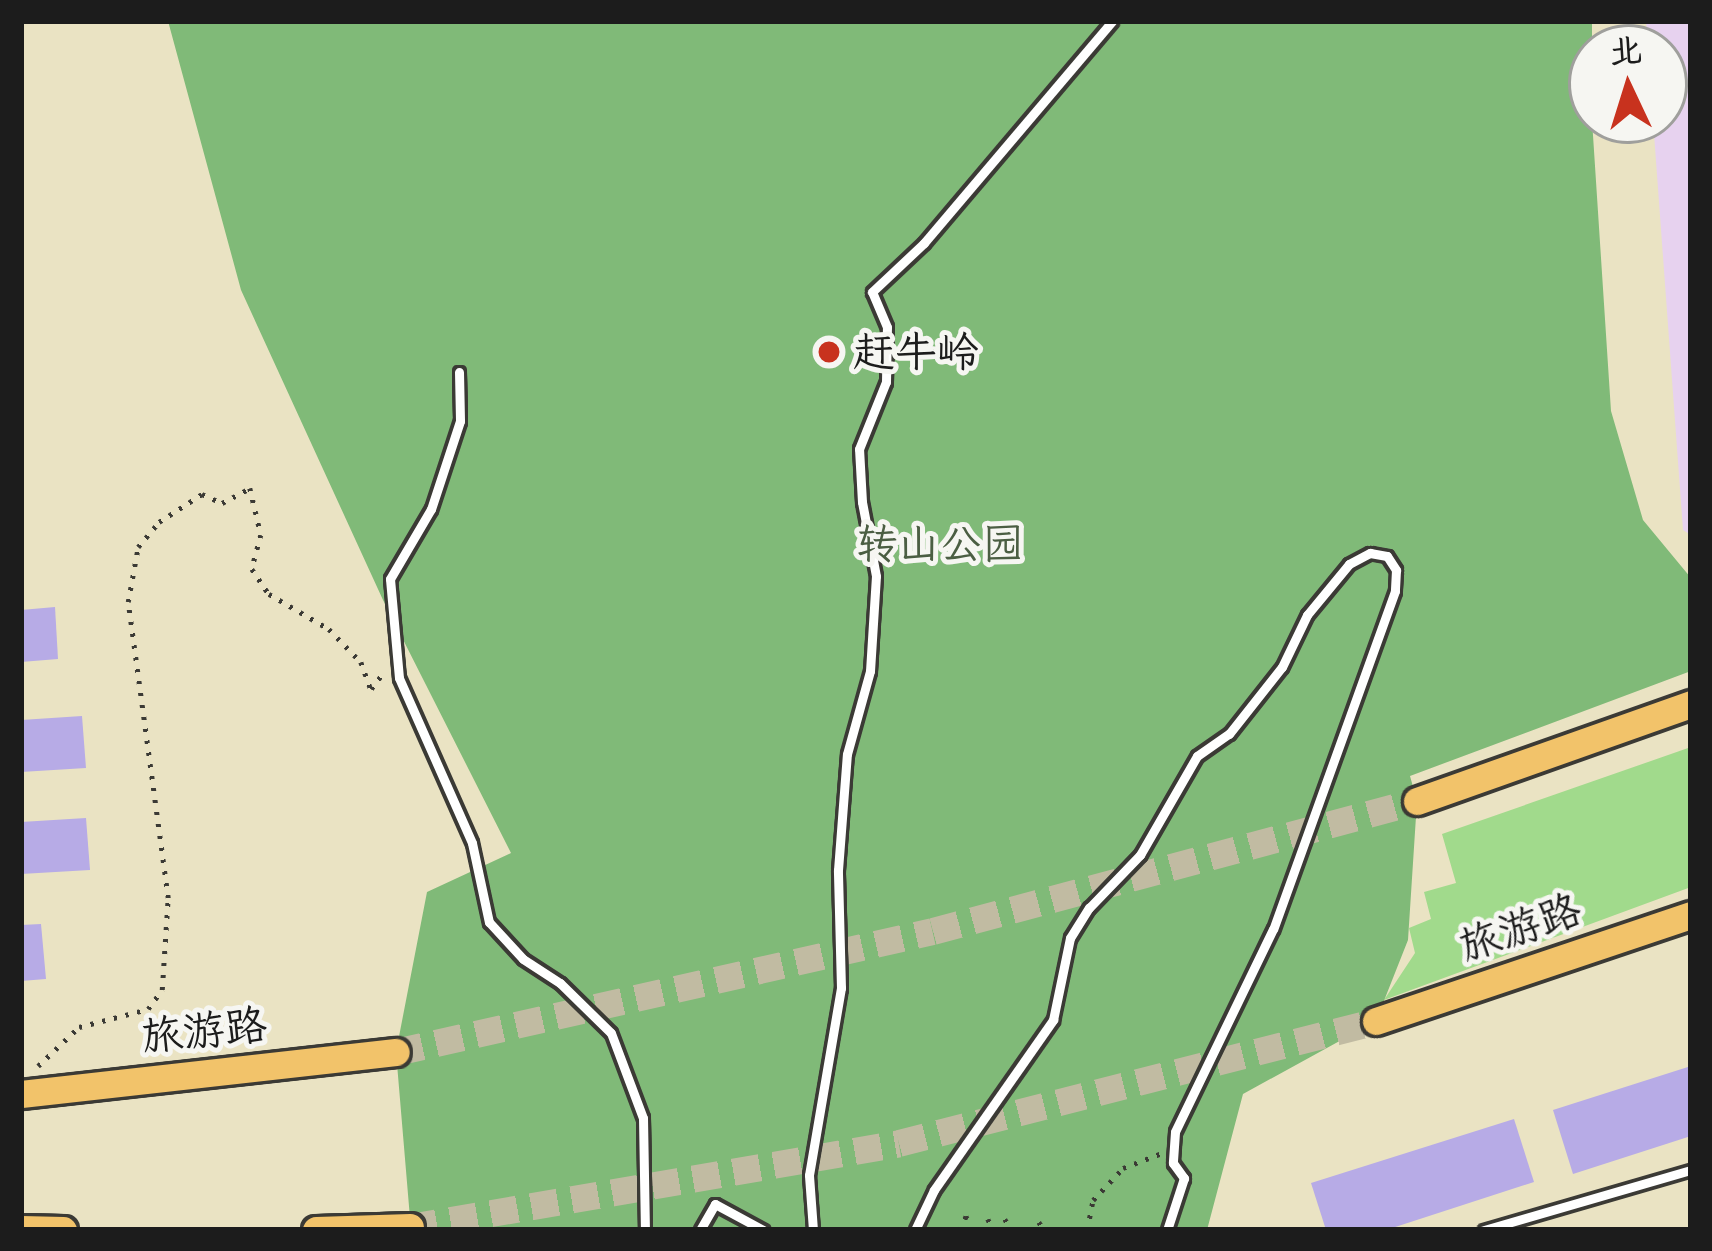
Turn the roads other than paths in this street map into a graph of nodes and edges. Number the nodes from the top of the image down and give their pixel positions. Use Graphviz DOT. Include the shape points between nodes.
graph roads {
  1 [pos="1112,21"];
  2 [pos="459,372"];
  3 [pos="1691,704"];
  4 [pos="1417,801"];
  5 [pos="1691,915"];
  6 [pos="1376,1021"];
  7 [pos="396,1052"];
  8 [pos="21,1094"];
  9 [pos="1691,1170"];
  10 [pos="410,1227"];
  11 [pos="21,1229"];
  12 [pos="63,1230"];
  13 [pos="316,1230"];
  14 [pos="645,1230"];
  15 [pos="700,1230"];
  16 [pos="763,1230"];
  17 [pos="813,1230"];
  18 [pos="915,1230"];
  19 [pos="1167,1230"];
  20 [pos="1484,1230"];
  1 -- 17 [label="lane" via="924,243 872,292 887,327 886,382 860,449 876,576 872,648 847,754 841,988 809,1175"];
  2 -- 14 [label="lane" via="460,421 438,487 390,579 400,678 472,843 489,922 611,1033 643,1118"];
  3 -- 4 [label="main road"];
  5 -- 6 [label="main road, 旅游路"];
  7 -- 8 [label="main road, 旅游路"];
  9 -- 20 [label="lane"];
  10 -- 13 [label="main road"];
  11 -- 12 [label="main road"];
  15 -- 16 [label="lane" via="715,1204"];
  18 -- 19 [label="lane" via="934,1190 1053,1020 1070,938 1089,908 1140,855 1197,757 1228,734 1282,667 1307,615 1349,564 1370,553 1387,556 1395,591 1274,929 1175,1132 1173,1163 1184,1178"];
}
